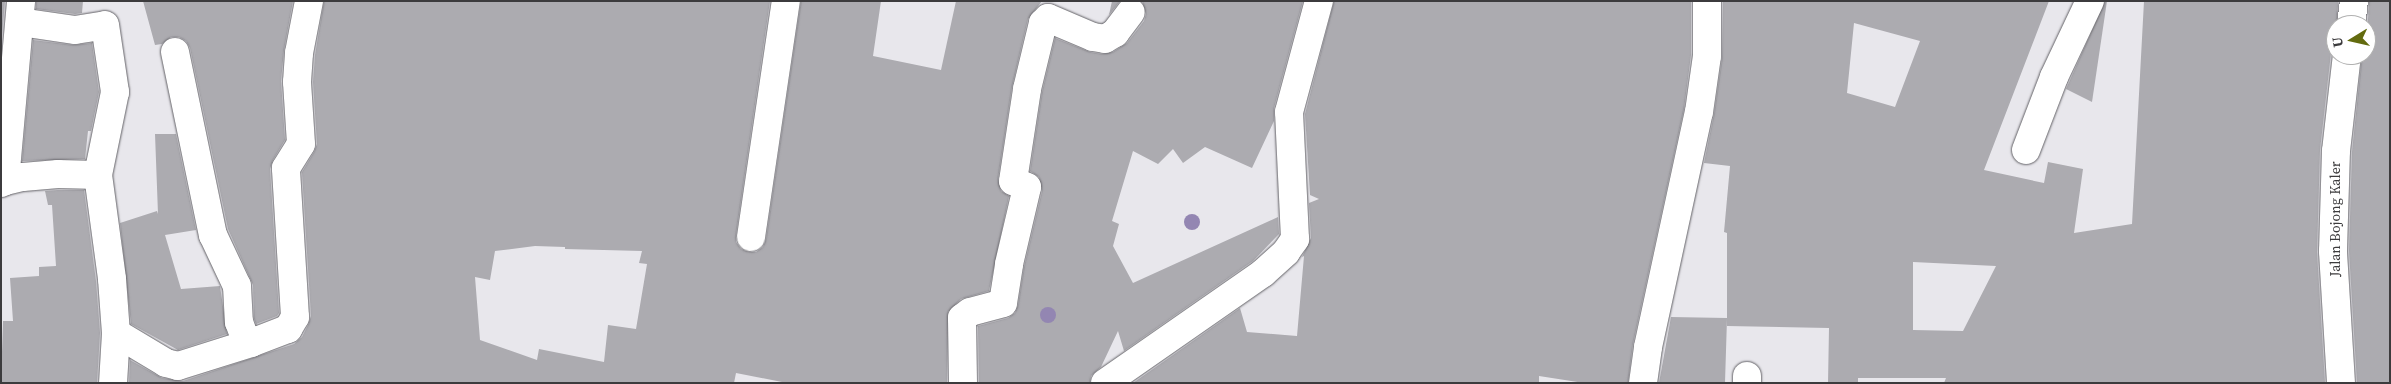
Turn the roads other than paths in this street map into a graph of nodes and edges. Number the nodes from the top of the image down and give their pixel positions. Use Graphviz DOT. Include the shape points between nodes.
graph roads {
  1 [pos="309,1"];
  2 [pos="786,1"];
  3 [pos="1318,1"];
  4 [pos="1707,1"];
  5 [pos="2090,1"];
  6 [pos="2354,1"];
  7 [pos="20,12"];
  8 [pos="1131,12"];
  9 [pos="2352,15"];
  10 [pos="175,52"];
  11 [pos="2346,65"];
  12 [pos="2026,150"];
  13 [pos="98,175"];
  14 [pos="3,182"];
  15 [pos="751,237"];
  16 [pos="116,333"];
  17 [pos="251,343"];
  18 [pos="113,383"];
  19 [pos="963,383"];
  20 [pos="1106,383"];
  21 [pos="1644,383"];
  22 [pos="2341,383"];
  1 -- 17 [label="street" via="297,82 301,144 286,168 295,317 288,329"];
  2 -- 15 [label="street"];
  3 -- 20 [label="street" via="1289,112 1295,239 1263,273"];
  4 -- 21 [label="street" via="1707,56 1699,112 1648,347"];
  5 -- 12 [label="street" via="2054,77"];
  6 -- 9 [label="street"];
  7 -- 13 [label="street" via="75,30 105,25 115,92"];
  7 -- 14 [label="street"];
  8 -- 19 [label="street" via="1115,33 1105,38 1093,38 1048,18 1043,23 1027,89 1012,181 1027,187 1003,303 970,312 962,318"];
  10 -- 17 [label="street" via="214,236 236,286 239,322"];
  11 -- 22 [label="street, Jalan Bojong Kaler" via="2336,151 2333,251"];
  13 -- 14 [label="street" via="23,177"];
  13 -- 16 [label="street"];
  16 -- 17 [label="street" via="166,363 178,366"];
  16 -- 18 [label="street"];
}
